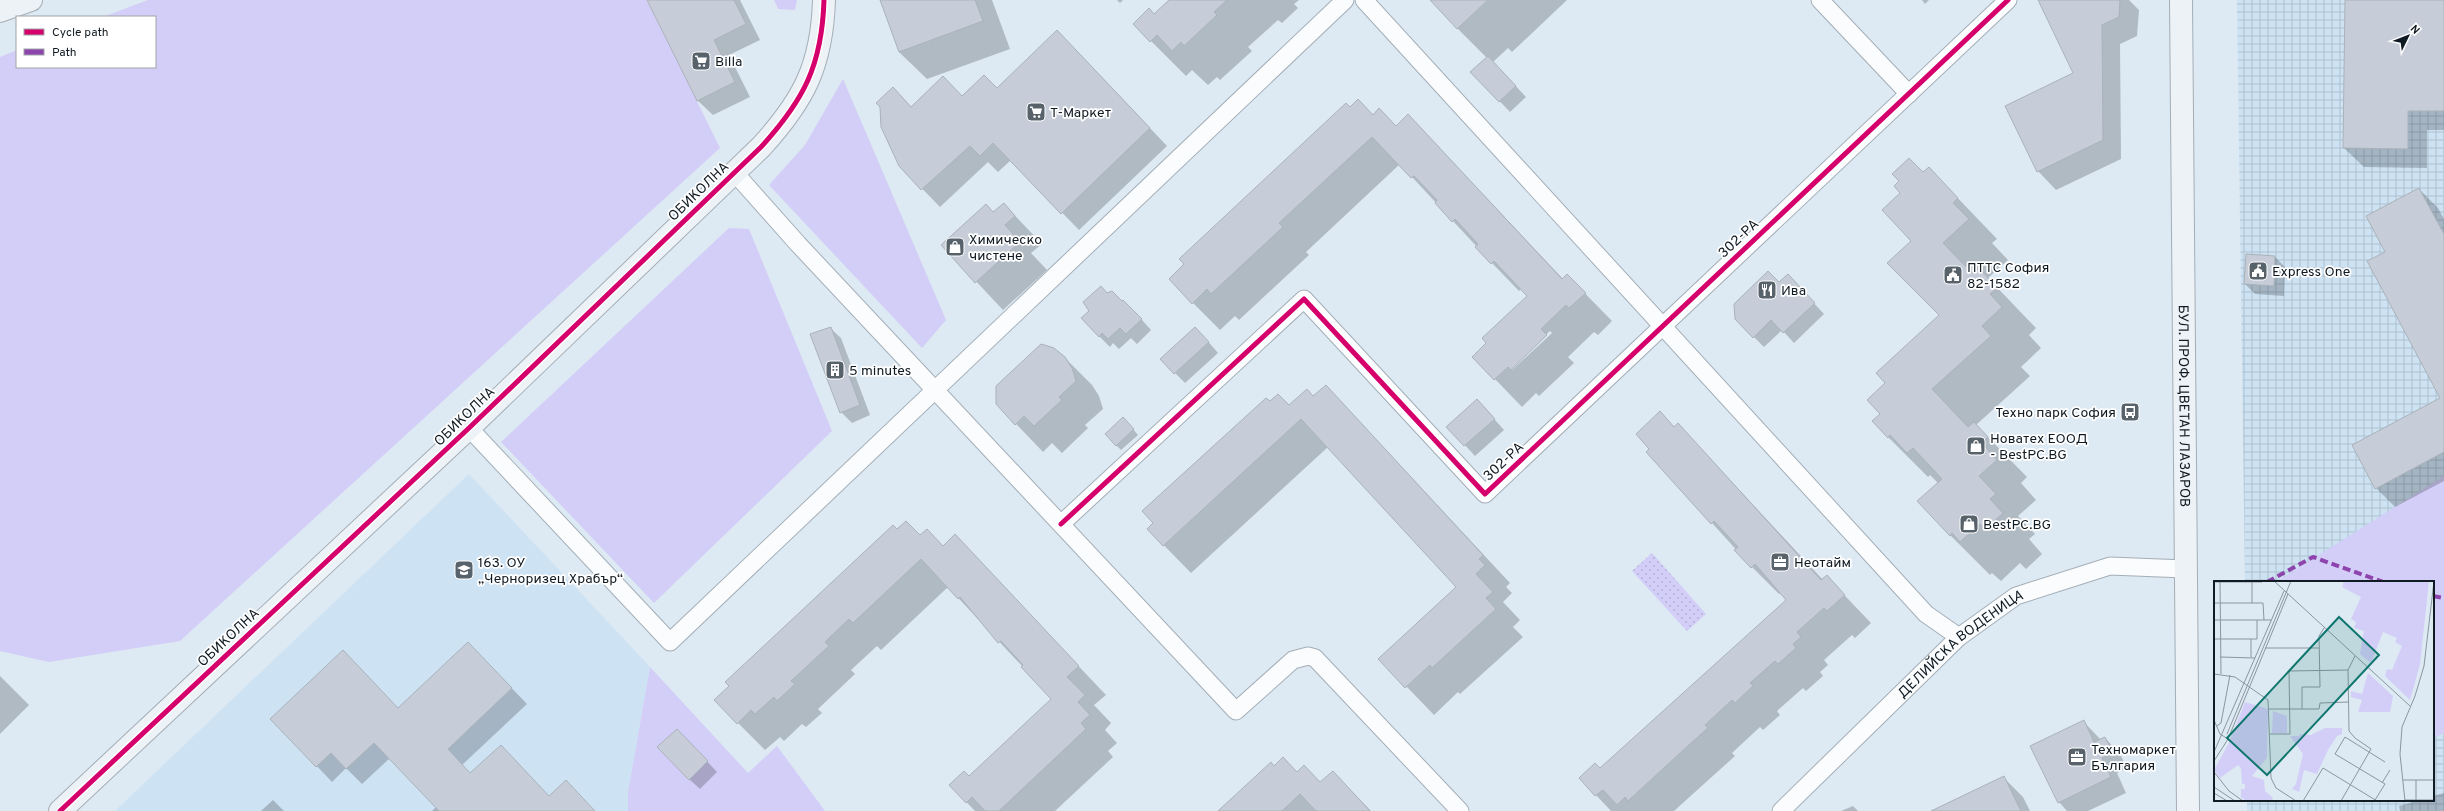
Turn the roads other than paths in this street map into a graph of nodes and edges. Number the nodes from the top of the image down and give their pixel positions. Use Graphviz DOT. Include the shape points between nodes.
graph roads {
  1 [pos="31,0"];
  2 [pos="824,0"];
  3 [pos="1345,0"];
  4 [pos="1364,0"];
  5 [pos="1820,0"];
  6 [pos="2008,0"];
  7 [pos="2181,0"];
  8 [pos="0,11"];
  9 [pos="1909,94"];
  10 [pos="734,172"];
  11 [pos="1662,326"];
  12 [pos="935,390"];
  13 [pos="469,428"];
  14 [pos="1061,524"];
  15 [pos="2185,569"];
  16 [pos="1959,637"];
  17 [pos="60,811"];
  18 [pos="1460,811"];
  19 [pos="1781,811"];
  20 [pos="2188,811"];
  1 -- 8 [label="street"];
  2 -- 10 [label="street, ОБИКОЛНА" via="822,39 805,89 785,120"];
  3 -- 12 [label="street"];
  4 -- 11 [label="street"];
  5 -- 9 [label="street"];
  6 -- 9 [label="street, 302-РА"];
  7 -- 15 [label="street, БУЛ. ПРОФ. ЦВЕТАН ЛАЗАРОВ"];
  9 -- 11 [label="street, 302-РА"];
  10 -- 12 [label="street"];
  10 -- 13 [label="street, ОБИКОЛНА"];
  11 -- 14 [label="street, 302-РА" via="1485,494 1304,299"];
  11 -- 16 [label="street" via="1926,614"];
  12 -- 13 [label="street" via="670,642"];
  12 -- 14 [label="street"];
  13 -- 17 [label="street, ОБИКОЛНА"];
  14 -- 18 [label="street" via="1236,711 1293,660 1308,656 1315,658"];
  15 -- 16 [label="street, ДЕЛИЙСКА ВОДЕНИЦА" via="2110,566 2016,596"];
  15 -- 20 [label="street, БУЛ. ПРОФ. ЦВЕТАН ЛАЗАРОВ"];
  16 -- 19 [label="street, ДЕЛИЙСКА ВОДЕНИЦА"];
}
